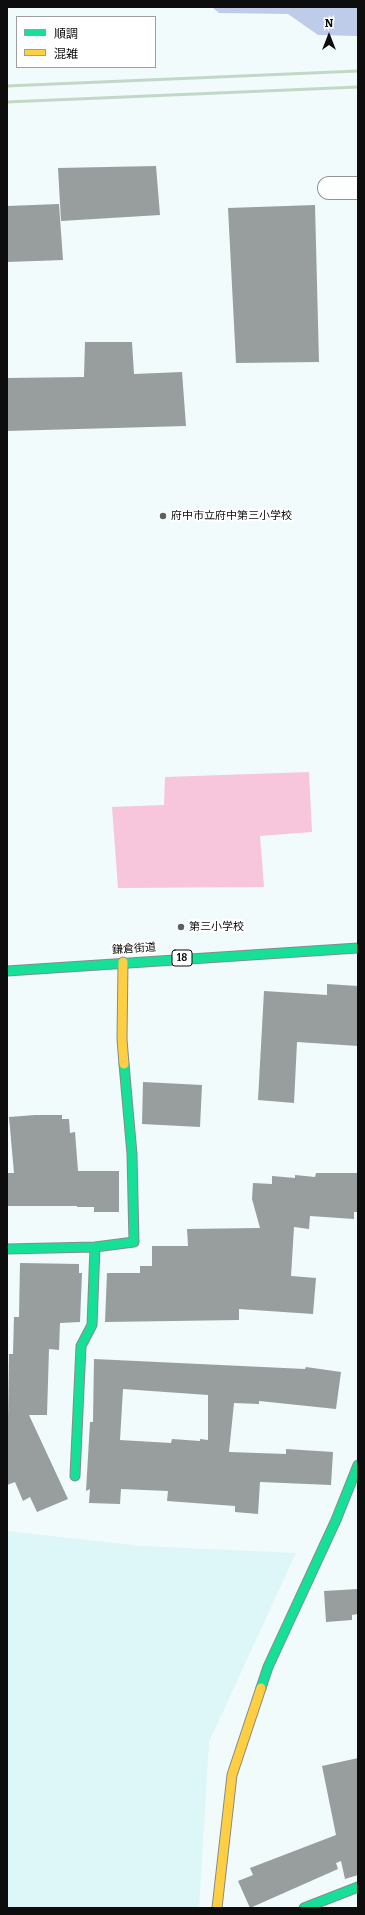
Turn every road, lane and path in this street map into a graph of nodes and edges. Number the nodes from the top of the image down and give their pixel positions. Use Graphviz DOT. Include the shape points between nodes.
graph roads {
  1 [pos="329,188"];
  2 [pos="358,188"];
  3 [pos="358,948"];
  4 [pos="123,962"];
  5 [pos="7,971"];
  6 [pos="95,1247"];
  7 [pos="7,1249"];
  8 [pos="358,1465"];
  9 [pos="75,1476"];
  10 [pos="358,1887"];
  11 [pos="217,1908"];
  12 [pos="304,1908"];
  1 -- 2 [label="street"];
  3 -- 4 [label="street, 鎌倉街道 / 18"];
  4 -- 5 [label="street, 鎌倉街道 / 18"];
  4 -- 6 [label="street" via="122,1039 132,1154 134,1242"];
  6 -- 7 [label="street"];
  6 -- 9 [label="street" via="92,1325 81,1346"];
  8 -- 11 [label="street" via="336,1520 268,1667 232,1775"];
  10 -- 12 [label="street"];
}
